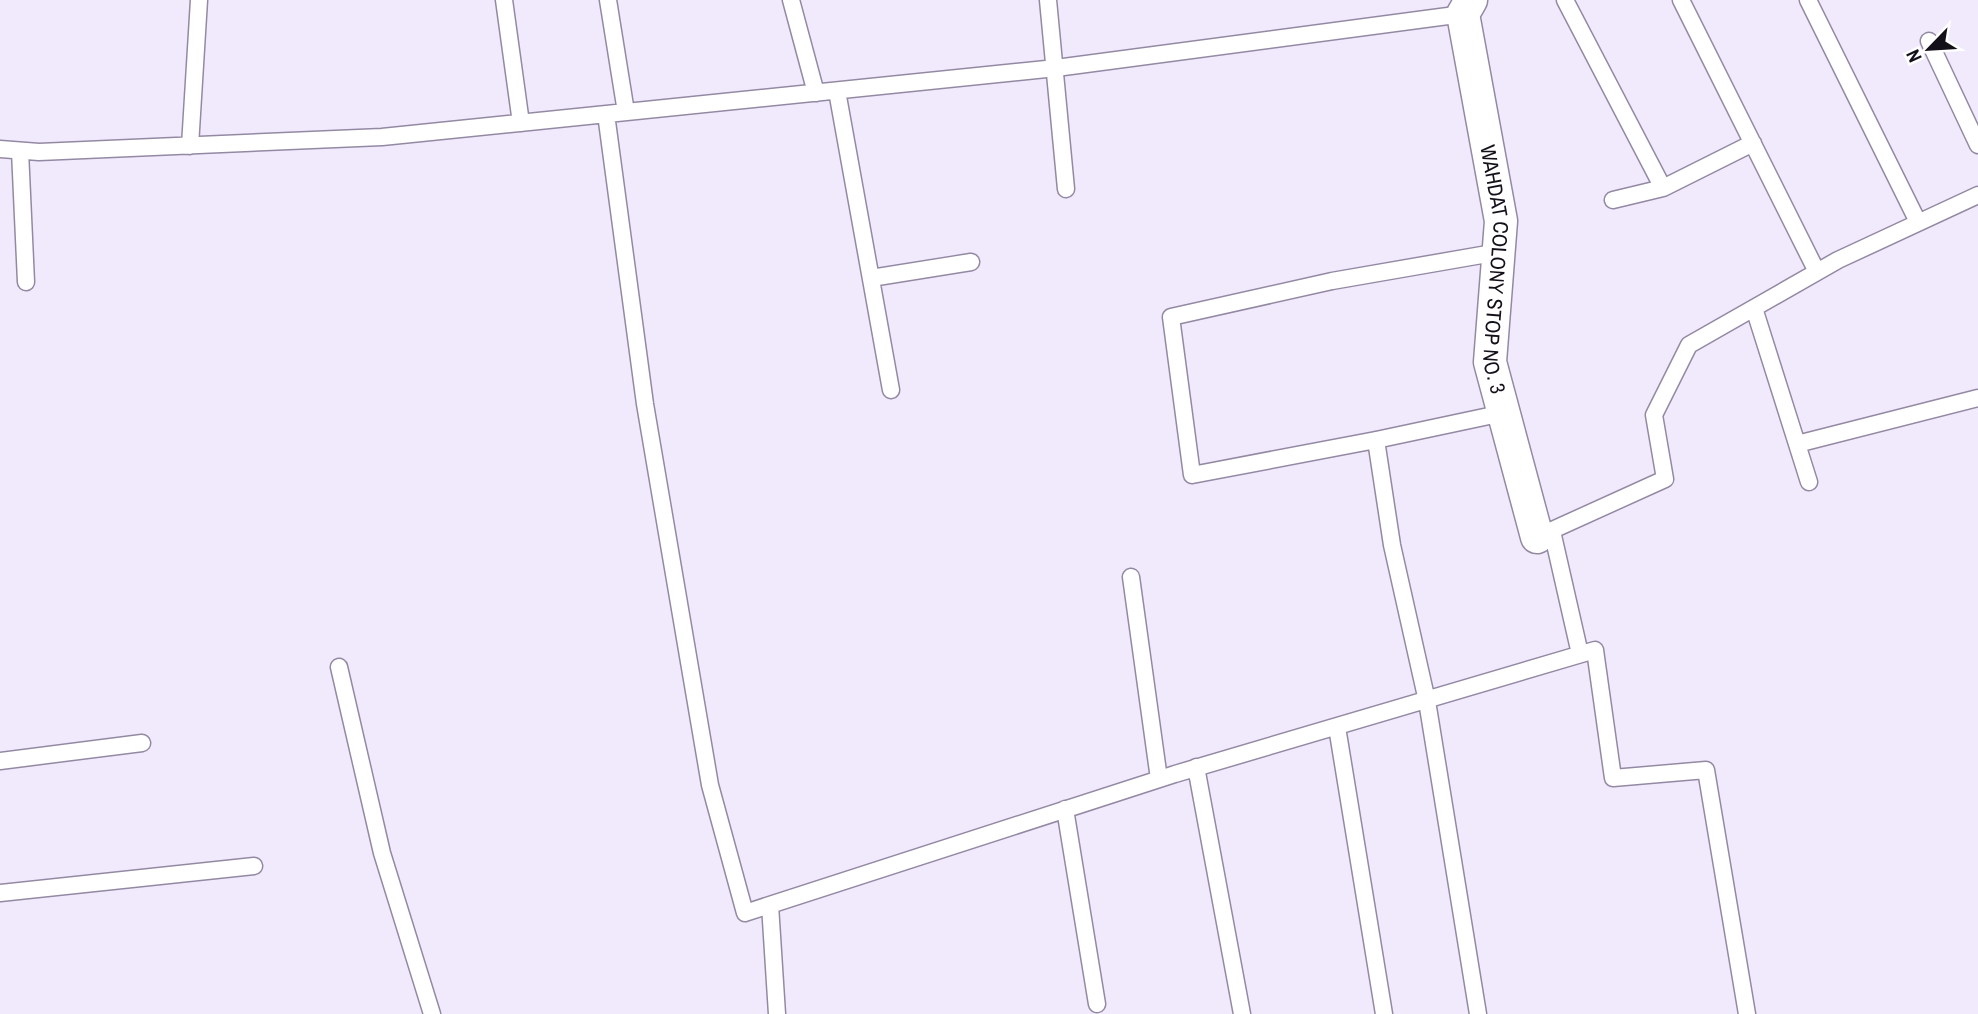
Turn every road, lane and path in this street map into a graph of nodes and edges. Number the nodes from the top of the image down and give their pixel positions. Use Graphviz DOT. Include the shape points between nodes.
graph roads {
  1 [pos="199,0"];
  2 [pos="505,0"];
  3 [pos="608,0"];
  4 [pos="791,0"];
  5 [pos="1048,0"];
  6 [pos="1565,0"];
  7 [pos="1681,0"];
  8 [pos="1808,0"];
  9 [pos="1467,7"];
  10 [pos="1929,41"];
  11 [pos="1056,68"];
  12 [pos="837,91"];
  13 [pos="816,93"];
  14 [pos="626,113"];
  15 [pos="606,114"];
  16 [pos="521,123"];
  17 [pos="1753,143"];
  18 [pos="1978,145"];
  19 [pos="190,146"];
  20 [pos="0,149"];
  21 [pos="20,151"];
  22 [pos="1663,188"];
  23 [pos="1066,189"];
  24 [pos="1978,194"];
  25 [pos="1612,200"];
  26 [pos="1918,222"];
  27 [pos="1499,252"];
  28 [pos="971,262"];
  29 [pos="1817,272"];
  30 [pos="871,278"];
  31 [pos="26,282"];
  32 [pos="1754,308"];
  33 [pos="891,390"];
  34 [pos="1978,398"];
  35 [pos="1503,413"];
  36 [pos="1376,440"];
  37 [pos="1797,444"];
  38 [pos="1809,482"];
  39 [pos="1544,534"];
  40 [pos="1131,577"];
  41 [pos="1580,654"];
  42 [pos="339,667"];
  43 [pos="1426,701"];
  44 [pos="1337,727"];
  45 [pos="142,743"];
  46 [pos="0,761"];
  47 [pos="1196,767"];
  48 [pos="1159,779"];
  49 [pos="1065,809"];
  50 [pos="254,866"];
  51 [pos="0,893"];
  52 [pos="770,905"];
  53 [pos="1097,1004"];
  54 [pos="432,1014"];
  55 [pos="777,1014"];
  56 [pos="1242,1014"];
  57 [pos="1384,1014"];
  58 [pos="1478,1014"];
  59 [pos="1747,1014"];
  1 -- 19 [label="lane"];
  2 -- 16 [label="lane"];
  3 -- 14 [label="lane"];
  4 -- 13 [label="lane"];
  5 -- 11 [label="lane"];
  6 -- 22 [label="lane"];
  7 -- 17 [label="lane"];
  8 -- 26 [label="lane"];
  9 -- 11 [label="lane"];
  9 -- 27 [label="street, WAHDAT COLONY STOP NO. 3" via="1501,221"];
  10 -- 18 [label="lane"];
  11 -- 12 [label="lane"];
  11 -- 23 [label="lane"];
  12 -- 13 [label="lane"];
  12 -- 30 [label="lane"];
  13 -- 14 [label="lane"];
  14 -- 15 [label="lane"];
  15 -- 16 [label="lane"];
  15 -- 52 [label="lane" via="645,404 710,785 744,914"];
  16 -- 19 [label="lane" via="382,137"];
  17 -- 22 [label="lane"];
  17 -- 29 [label="lane"];
  19 -- 21 [label="lane"];
  20 -- 21 [label="lane"];
  21 -- 31 [label="lane"];
  22 -- 25 [label="lane"];
  24 -- 26 [label="lane"];
  26 -- 29 [label="lane"];
  27 -- 35 [label="street, WAHDAT COLONY STOP NO. 3" via="1490,362"];
  27 -- 36 [label="lane" via="1332,281 1171,317 1192,475"];
  28 -- 30 [label="lane"];
  29 -- 32 [label="lane"];
  30 -- 33 [label="lane"];
  32 -- 37 [label="lane"];
  32 -- 39 [label="lane" via="1689,345 1654,415 1665,480"];
  34 -- 37 [label="lane"];
  35 -- 36 [label="lane"];
  35 -- 39 [label="street, WAHDAT COLONY STOP NO. 3"];
  36 -- 43 [label="lane" via="1392,545"];
  37 -- 38 [label="lane"];
  39 -- 41 [label="lane"];
  40 -- 48 [label="lane"];
  41 -- 43 [label="lane"];
  41 -- 59 [label="lane" via="1595,650 1613,778 1706,770"];
  42 -- 54 [label="lane" via="382,853"];
  43 -- 44 [label="lane"];
  43 -- 58 [label="lane"];
  44 -- 47 [label="lane"];
  44 -- 57 [label="lane"];
  45 -- 46 [label="lane"];
  47 -- 48 [label="lane"];
  47 -- 56 [label="lane"];
  48 -- 49 [label="lane"];
  49 -- 52 [label="lane"];
  49 -- 53 [label="lane"];
  50 -- 51 [label="lane"];
  52 -- 55 [label="lane"];
}
